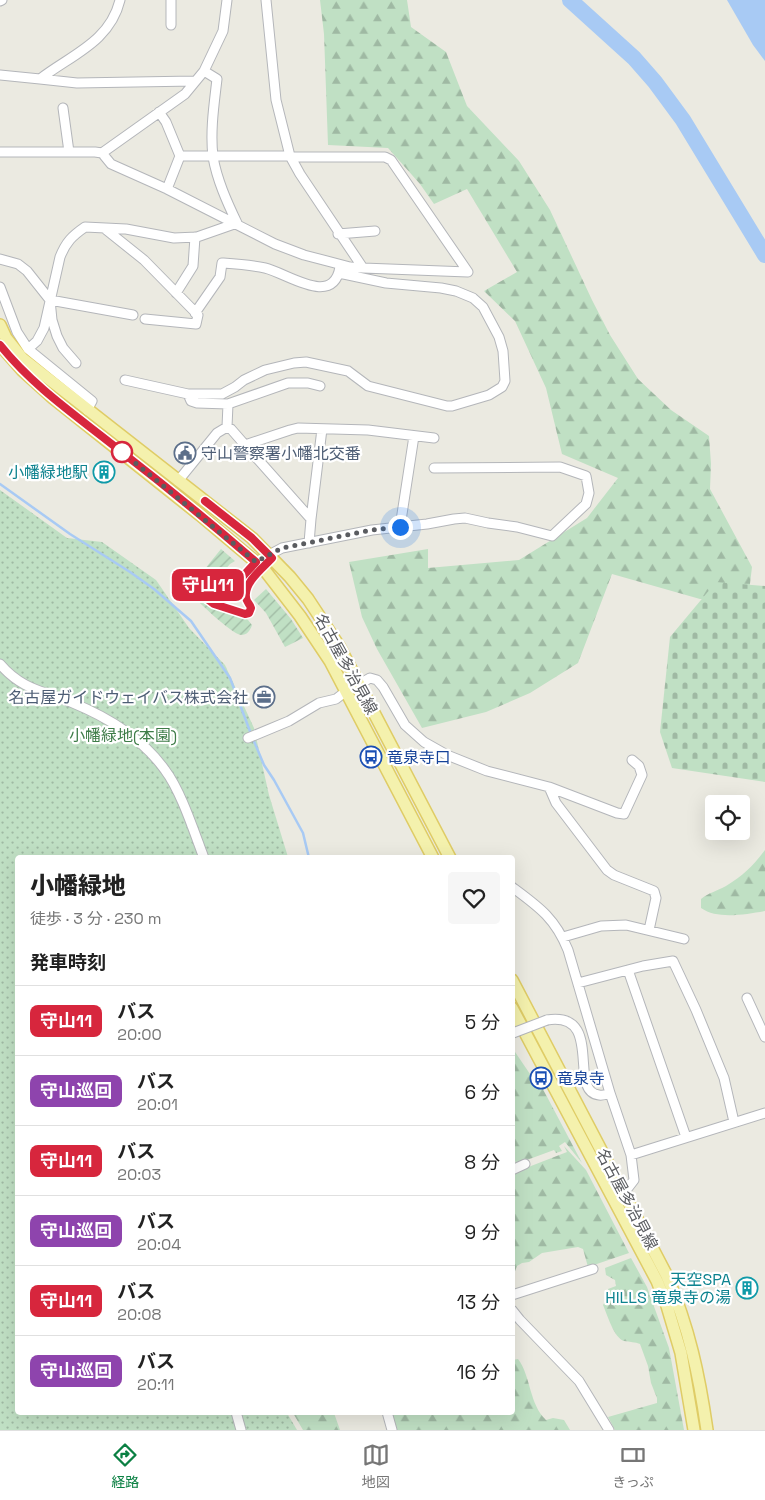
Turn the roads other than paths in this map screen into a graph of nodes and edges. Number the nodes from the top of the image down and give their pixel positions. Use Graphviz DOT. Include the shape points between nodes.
graph roads {
  1 [pos="120,0"];
  2 [pos="171,0"];
  3 [pos="227,0"];
  4 [pos="266,0"];
  5 [pos="171,25"];
  6 [pos="204,71"];
  7 [pos="0,75"];
  8 [pos="40,79"];
  9 [pos="194,81"];
  10 [pos="63,108"];
  11 [pos="159,112"];
  12 [pos="0,152"];
  13 [pos="69,152"];
  14 [pos="102,153"];
  15 [pos="180,156"];
  16 [pos="213,156"];
  17 [pos="291,156"];
  18 [pos="167,189"];
  19 [pos="237,223"];
  20 [pos="103,228"];
  21 [pos="375,231"];
  22 [pos="338,234"];
  23 [pos="195,237"];
  24 [pos="0,259"];
  25 [pos="363,268"];
  26 [pos="340,269"];
  27 [pos="0,287"];
  28 [pos="176,293"];
  29 [pos="50,300"];
  30 [pos="195,313"];
  31 [pos="133,314"];
  32 [pos="145,319"];
  33 [pos="0,325"];
  34 [pos="0,345"];
  35 [pos="28,349"];
  36 [pos="76,363"];
  37 [pos="125,380"];
  38 [pos="320,386"];
  39 [pos="188,394"];
  40 [pos="228,404"];
  41 [pos="87,410"];
  42 [pos="227,427"];
  43 [pos="322,428"];
  44 [pos="414,436"];
  45 [pos="434,438"];
  46 [pos="245,445"];
  47 [pos="434,468"];
  48 [pos="178,481"];
  49 [pos="311,519"];
  50 [pos="400,527"];
  51 [pos="309,542"];
  52 [pos="271,556"];
  53 [pos="259,565"];
  54 [pos="0,664"];
  55 [pos="359,684"];
  56 [pos="345,692"];
  57 [pos="248,738"];
  58 [pos="632,760"];
  59 [pos="549,787"];
  60 [pos="203,855"];
  61 [pos="431,855"];
  62 [pos="448,855"];
  63 [pos="515,889"];
  64 [pos="649,930"];
  65 [pos="563,936"];
  66 [pos="684,939"];
  67 [pos="628,970"];
  68 [pos="578,984"];
  69 [pos="515,986"];
  70 [pos="747,998"];
  71 [pos="515,1014"];
  72 [pos="515,1032"];
  73 [pos="765,1037"];
  74 [pos="610,1093"];
  75 [pos="765,1113"];
  76 [pos="734,1122"];
  77 [pos="686,1137"];
  78 [pos="631,1155"];
  79 [pos="525,1164"];
  80 [pos="515,1169"];
  81 [pos="624,1193"];
  82 [pos="593,1269"];
  83 [pos="515,1294"];
  84 [pos="515,1314"];
  85 [pos="237,1415"];
  86 [pos="388,1415"];
  87 [pos="241,1430"];
  88 [pos="392,1430"];
  89 [pos="609,1430"];
  90 [pos="694,1430"];
  91 [pos="707,1430"];
  1 -- 8 [label="street" via="105,32"];
  2 -- 5 [label="street"];
  3 -- 6 [label="street" via="223,31"];
  4 -- 17 [label="street" via="276,100"];
  6 -- 9 [label="street"];
  6 -- 16 [label="street" via="218,79 212,127"];
  7 -- 8 [label="street"];
  8 -- 9 [label="street" via="77,83"];
  9 -- 11 [label="street" via="185,94"];
  10 -- 13 [label="street"];
  11 -- 14 [label="street"];
  11 -- 15 [label="street"];
  12 -- 13 [label="street"];
  13 -- 14 [label="street"];
  14 -- 18 [label="street" via="112,164"];
  15 -- 16 [label="street"];
  15 -- 18 [label="street"];
  16 -- 17 [label="street"];
  16 -- 19 [label="street"];
  17 -- 22 [label="street"];
  17 -- 25 [label="street" via="391,160 468,272"];
  18 -- 19 [label="street"];
  19 -- 23 [label="street"];
  19 -- 26 [label="street" via="276,244"];
  20 -- 23 [label="street" via="174,238"];
  20 -- 28 [label="street" via="144,260"];
  20 -- 29 [label="street" via="85,226 70,237 60,257"];
  21 -- 22 [label="street"];
  22 -- 25 [label="street"];
  23 -- 28 [label="street" via="193,266"];
  24 -- 29 [label="street" via="18,264 27,271"];
  25 -- 26 [label="street"];
  26 -- 30 [label="street" via="331,285 318,287 266,268 222,263 220,277"];
  26 -- 39 [label="street" via="386,283 441,288 474,298 487,313 503,351 506,370 502,388 447,406 368,386 348,371 301,362 265,370 222,394"];
  27 -- 35 [label="street" via="17,332"];
  28 -- 30 [label="street"];
  29 -- 31 [label="street"];
  29 -- 35 [label="street" via="41,336"];
  29 -- 36 [label="street" via="57,336"];
  30 -- 32 [label="street" via="198,315 196,324"];
  33 -- 41 [label="main road, 名古屋多治見線" via="22,358"];
  34 -- 53 [label="main road, 名古屋多治見線" via="53,398"];
  35 -- 41 [label="street" via="92,401"];
  37 -- 39 [label="street"];
  38 -- 40 [label="street" via="288,383"];
  39 -- 40 [label="street" via="191,401 197,403"];
  40 -- 42 [label="street"];
  41 -- 48 [label="main road, 名古屋多治見線"];
  42 -- 46 [label="street"];
  42 -- 48 [label="street" via="217,433"];
  43 -- 44 [label="street"];
  43 -- 46 [label="street" via="290,430"];
  43 -- 49 [label="street"];
  44 -- 45 [label="street"];
  44 -- 50 [label="street"];
  46 -- 49 [label="street"];
  47 -- 50 [label="street" via="560,467 586,476 589,493 586,504 552,536 464,518"];
  48 -- 52 [label="main road, 名古屋多治見線"];
  49 -- 51 [label="street"];
  50 -- 51 [label="street"];
  51 -- 52 [label="street" via="282,548"];
  52 -- 53 [label="street"];
  52 -- 55 [label="main road, 名古屋多治見線" via="308,599"];
  53 -- 56 [label="main road, 名古屋多治見線" via="320,645"];
  54 -- 60 [label="street" via="10,676 31,688 96,713 149,751 166,770"];
  55 -- 56 [label="street"];
  55 -- 59 [label="street" via="370,678 377,680 405,725 446,755 487,771"];
  55 -- 62 [label="main road, 名古屋多治見線"];
  56 -- 57 [label="street"];
  56 -- 61 [label="main road, 名古屋多治見線"];
  58 -- 59 [label="street" via="642,775 624,814"];
  59 -- 64 [label="street" via="556,804 608,870 654,891 656,898"];
  63 -- 65 [label="street" via="550,917"];
  64 -- 65 [label="street" via="600,926"];
  64 -- 66 [label="street"];
  65 -- 68 [label="street"];
  67 -- 68 [label="street"];
  67 -- 76 [label="street" via="672,961 724,1078"];
  67 -- 77 [label="street"];
  68 -- 74 [label="street"];
  69 -- 81 [label="main road, 名古屋多治見線"];
  70 -- 73 [label="street"];
  71 -- 90 [label="main road, 名古屋多治見線" via="657,1281 681,1353"];
  72 -- 74 [label="street, bridge" via="555,1018 574,1026 582,1043 586,1085 599,1096"];
  74 -- 78 [label="street"];
  75 -- 76 [label="street"];
  76 -- 77 [label="street"];
  77 -- 78 [label="street"];
  78 -- 81 [label="street" via="634,1180"];
  79 -- 80 [label="street"];
  81 -- 91 [label="main road, 名古屋多治見線" via="667,1276 684,1318 696,1360"];
  82 -- 83 [label="street"];
  84 -- 89 [label="street" via="579,1381"];
  85 -- 87 [label="street"];
  86 -- 88 [label="street"];
}
